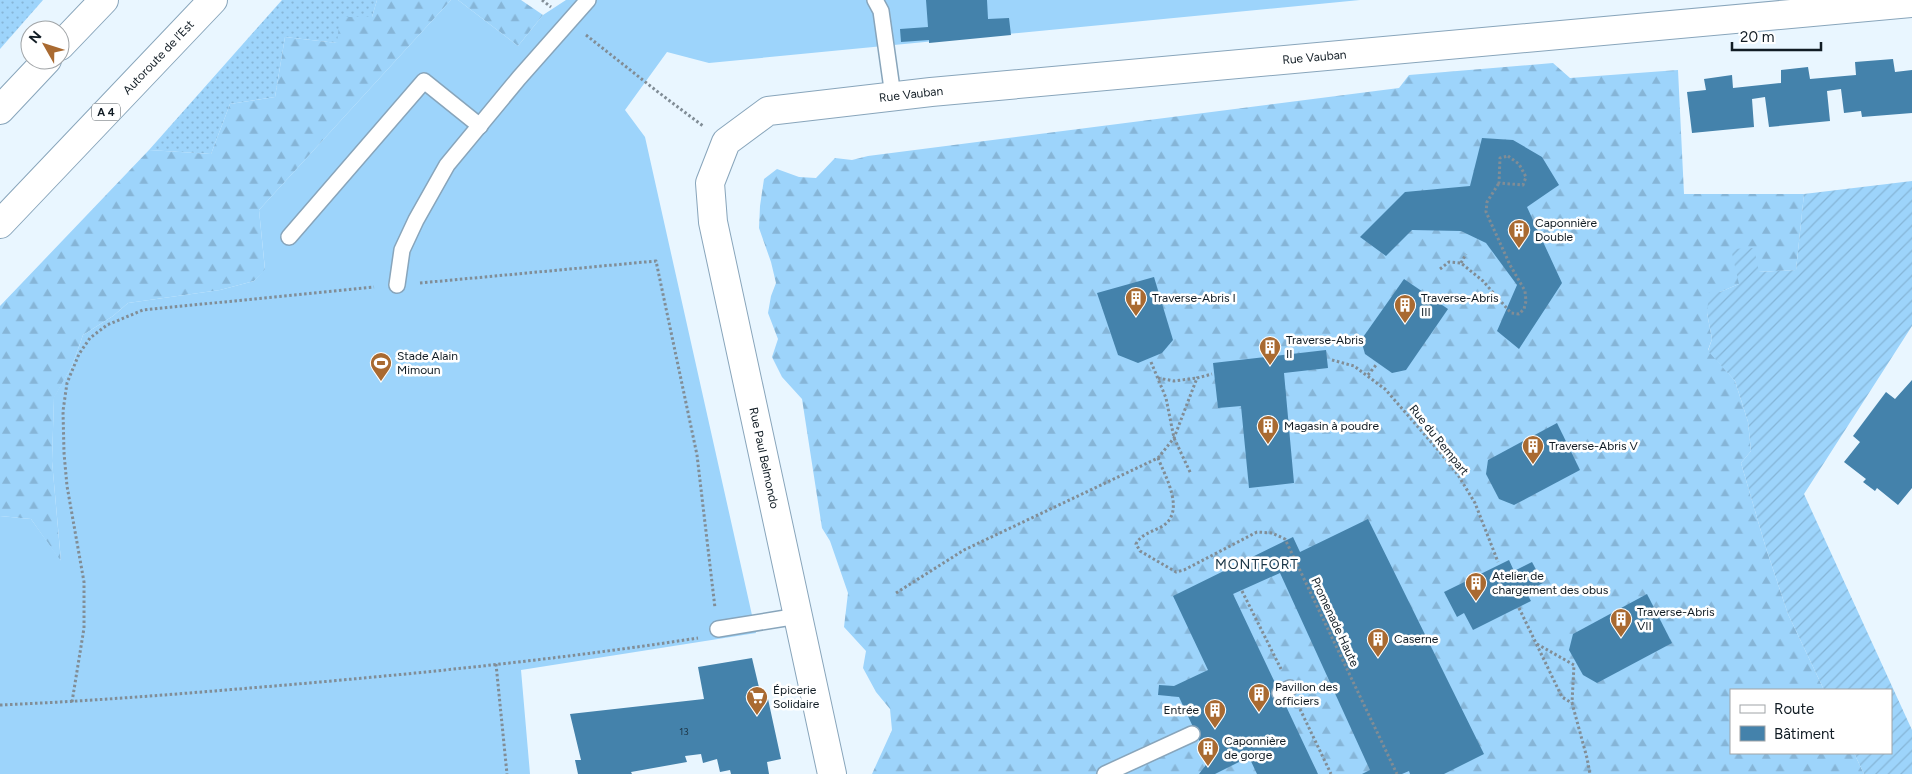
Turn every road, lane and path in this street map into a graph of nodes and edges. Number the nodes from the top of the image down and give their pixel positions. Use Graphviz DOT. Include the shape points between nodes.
graph roads {
  1 [pos="104,0"];
  2 [pos="213,0"];
  3 [pos="542,0"];
  4 [pos="588,0"];
  5 [pos="875,0"];
  6 [pos="1912,3"];
  7 [pos="570,22"];
  8 [pos="70,36"];
  9 [pos="38,70"];
  10 [pos="893,96"];
  11 [pos="0,110"];
  12 [pos="480,126"];
  13 [pos="726,142"];
  14 [pos="1499,183"];
  15 [pos="0,224"];
  16 [pos="289,237"];
  17 [pos="1466,254"];
  18 [pos="1461,263"];
  19 [pos="1440,269"];
  20 [pos="397,285"];
  21 [pos="1332,360"];
  22 [pos="1151,362"];
  23 [pos="1376,365"];
  24 [pos="1212,374"];
  25 [pos="1368,374"];
  26 [pos="1158,378"];
  27 [pos="1197,378"];
  28 [pos="1174,438"];
  29 [pos="1158,458"];
  30 [pos="1191,474"];
  31 [pos="1498,562"];
  32 [pos="896,594"];
  33 [pos="1519,608"];
  34 [pos="798,616"];
  35 [pos="718,629"];
  36 [pos="1536,644"];
  37 [pos="496,664"];
  38 [pos="72,702"];
  39 [pos="1572,703"];
  40 [pos="0,705"];
  41 [pos="1192,734"];
  42 [pos="507,774"];
  43 [pos="832,774"];
  44 [pos="1105,774"];
  45 [pos="1397,774"];
  46 [pos="1590,774"];
  1 -- 8 [label="main road"];
  2 -- 15 [label="main road, Autoroute de l’Est / A 4"];
  3 -- 7 [label="path"];
  4 -- 7 [label="lane"];
  5 -- 10 [label="lane" via="881,10"];
  6 -- 10 [label="main road, Rue Vauban"];
  7 -- 12 [label="lane"];
  7 -- 13 [label="path"];
  9 -- 11 [label="main road"];
  10 -- 13 [label="main road, Rue Vauban" via="768,111"];
  12 -- 16 [label="lane" via="424,81"];
  12 -- 20 [label="lane" via="447,165 416,220 402,250"];
  13 -- 34 [label="main road, Rue Paul Belmondo" via="710,183 713,222"];
  14 -- 14 [label="path" via="1500,158 1508,156 1519,164 1526,177 1523,185"];
  14 -- 18 [label="path" via="1487,202 1486,212 1525,291 1524,309 1519,314 1511,313 1483,281"];
  17 -- 18 [label="path"];
  18 -- 19 [label="path" via="1450,262"];
  20 -- 35 [label="path" via="656,261 696,456"];
  20 -- 38 [label="path" via="144,310 107,325 90,338 79,354 67,383 62,412 67,486 84,582 84,628"];
  21 -- 25 [label="path, Rue du Rempart"];
  22 -- 26 [label="path"];
  23 -- 25 [label="path"];
  24 -- 27 [label="path"];
  25 -- 31 [label="path, Rue du Rempart" via="1385,388 1458,475 1475,503"];
  26 -- 27 [label="path"];
  26 -- 28 [label="path" via="1166,398"];
  27 -- 28 [label="path"];
  28 -- 29 [label="path"];
  28 -- 30 [label="path"];
  29 -- 32 [label="path" via="964,550"];
  29 -- 45 [label="path, Promenade Haute" via="1172,491 1174,505 1164,525 1139,538 1136,544 1140,551 1176,572 1257,532 1272,533 1285,539"];
  33 -- 36 [label="path"];
  34 -- 35 [label="lane"];
  34 -- 43 [label="main road, Rue Paul Belmondo"];
  35 -- 37 [label="path" via="718,634 654,645"];
  36 -- 39 [label="path" via="1562,697"];
  36 -- 39 [label="path" via="1574,665"];
  37 -- 38 [label="path"];
  37 -- 42 [label="path"];
  38 -- 40 [label="path"];
  39 -- 46 [label="path"];
  41 -- 44 [label="lane"];
}
